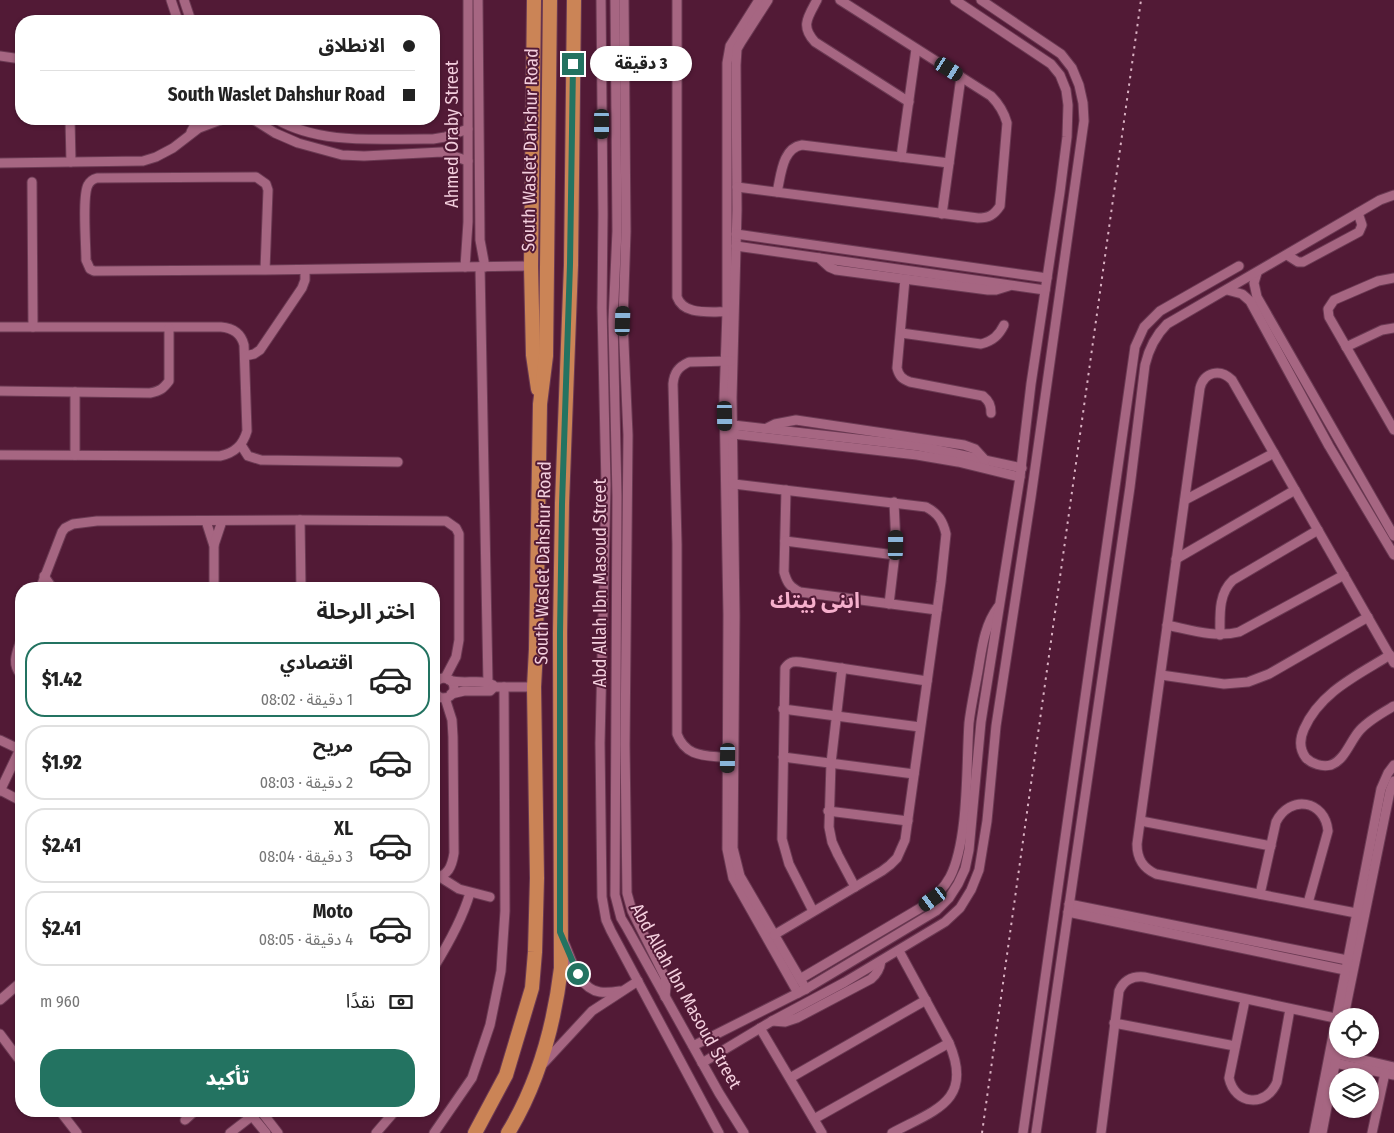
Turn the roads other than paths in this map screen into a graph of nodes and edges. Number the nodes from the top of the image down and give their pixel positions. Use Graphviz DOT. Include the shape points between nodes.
graph roads {
  1 [pos="171,0"];
  2 [pos="184,0"];
  3 [pos="468,0"];
  4 [pos="478,0"];
  5 [pos="534,0"];
  6 [pos="550,0"];
  7 [pos="574,0"];
  8 [pos="601,0"];
  9 [pos="618,0"];
  10 [pos="678,0"];
  11 [pos="817,0"];
  12 [pos="840,0"];
  13 [pos="955,0"];
  14 [pos="982,0"];
  15 [pos="763,1"];
  16 [pos="176,15"];
  17 [pos="189,15"];
  18 [pos="916,49"];
  19 [pos="0,56"];
  20 [pos="15,59"];
  21 [pos="468,73"];
  22 [pos="478,74"];
  23 [pos="961,77"];
  24 [pos="909,102"];
  25 [pos="70,125"];
  26 [pos="195,125"];
  27 [pos="206,125"];
  28 [pos="263,125"];
  29 [pos="290,125"];
  30 [pos="468,129"];
  31 [pos="191,133"];
  32 [pos="901,157"];
  33 [pos="468,161"];
  34 [pos="70,162"];
  35 [pos="0,163"];
  36 [pos="949,163"];
  37 [pos="32,182"];
  38 [pos="736,187"];
  39 [pos="777,192"];
  40 [pos="1060,192"];
  41 [pos="1074,194"];
  42 [pos="1394,195"];
  43 [pos="727,210"];
  44 [pos="737,210"];
  45 [pos="1358,213"];
  46 [pos="942,214"];
  47 [pos="621,231"];
  48 [pos="736,234"];
  49 [pos="736,246"];
  50 [pos="1287,255"];
  51 [pos="819,258"];
  52 [pos="532,266"];
  53 [pos="1239,266"];
  54 [pos="465,267"];
  55 [pos="482,267"];
  56 [pos="265,270"];
  57 [pos="305,270"];
  58 [pos="1257,273"];
  59 [pos="1047,278"];
  60 [pos="1394,278"];
  61 [pos="905,279"];
  62 [pos="1010,285"];
  63 [pos="1204,286"];
  64 [pos="1045,290"];
  65 [pos="1227,290"];
  66 [pos="1253,299"];
  67 [pos="1212,300"];
  68 [pos="726,312"];
  69 [pos="613,321"];
  70 [pos="623,321"];
  71 [pos="1004,325"];
  72 [pos="0,327"];
  73 [pos="33,327"];
  74 [pos="168,328"];
  75 [pos="1394,328"];
  76 [pos="901,332"];
  77 [pos="1346,346"];
  78 [pos="245,356"];
  79 [pos="729,361"];
  80 [pos="1031,384"];
  81 [pos="1045,387"];
  82 [pos="0,391"];
  83 [pos="75,392"];
  84 [pos="540,404"];
  85 [pos="991,413"];
  86 [pos="733,430"];
  87 [pos="1394,430"];
  88 [pos="241,445"];
  89 [pos="1342,448"];
  90 [pos="1274,453"];
  91 [pos="1333,453"];
  92 [pos="0,455"];
  93 [pos="75,455"];
  94 [pos="398,462"];
  95 [pos="730,469"];
  96 [pos="1021,472"];
  97 [pos="628,473"];
  98 [pos="617,474"];
  99 [pos="1117,480"];
  100 [pos="1130,482"];
  101 [pos="734,484"];
  102 [pos="786,490"];
  103 [pos="1295,490"];
  104 [pos="1184,500"];
  105 [pos="894,502"];
  106 [pos="1014,516"];
  107 [pos="1028,519"];
  108 [pos="300,520"];
  109 [pos="206,521"];
  110 [pos="222,521"];
  111 [pos="1318,530"];
  112 [pos="1394,536"];
  113 [pos="785,541"];
  114 [pos="621,544"];
  115 [pos="214,546"];
  116 [pos="1107,546"];
  117 [pos="1120,549"];
  118 [pos="895,555"];
  119 [pos="1394,556"];
  120 [pos="1176,560"];
  121 [pos="1344,575"];
  122 [pos="44,576"];
  123 [pos="42,582"];
  124 [pos="48,582"];
  125 [pos="214,582"];
  126 [pos="301,582"];
  127 [pos="889,604"];
  128 [pos="1000,605"];
  129 [pos="937,610"];
  130 [pos="616,614"];
  131 [pos="626,614"];
  132 [pos="1368,617"];
  133 [pos="1168,625"];
  134 [pos="1220,635"];
  135 [pos="1093,645"];
  136 [pos="1106,647"];
  137 [pos="1392,659"];
  138 [pos="842,668"];
  139 [pos="1161,675"];
  140 [pos="441,680"];
  141 [pos="927,681"];
  142 [pos="491,685"];
  143 [pos="504,687"];
  144 [pos="534,687"];
  145 [pos="731,694"];
  146 [pos="442,696"];
  147 [pos="1394,706"];
  148 [pos="783,709"];
  149 [pos="836,716"];
  150 [pos="970,720"];
  151 [pos="981,722"];
  152 [pos="920,727"];
  153 [pos="0,740"];
  154 [pos="15,748"];
  155 [pos="783,757"];
  156 [pos="728,758"];
  157 [pos="15,760"];
  158 [pos="831,763"];
  159 [pos="625,764"];
  160 [pos="1076,764"];
  161 [pos="615,765"];
  162 [pos="1088,765"];
  163 [pos="1394,765"];
  164 [pos="914,774"];
  165 [pos="1394,781"];
  166 [pos="0,791"];
  167 [pos="965,793"];
  168 [pos="976,794"];
  169 [pos="731,796"];
  170 [pos="15,798"];
  171 [pos="1383,804"];
  172 [pos="600,805"];
  173 [pos="614,805"];
  174 [pos="828,811"];
  175 [pos="908,821"];
  176 [pos="1141,821"];
  177 [pos="1271,846"];
  178 [pos="959,848"];
  179 [pos="969,850"];
  180 [pos="440,876"];
  181 [pos="440,879"];
  182 [pos="855,886"];
  183 [pos="745,892"];
  184 [pos="470,893"];
  185 [pos="1260,894"];
  186 [pos="490,897"];
  187 [pos="1308,903"];
  188 [pos="1068,908"];
  189 [pos="813,911"];
  190 [pos="1356,913"];
  191 [pos="902,920"];
  192 [pos="908,928"];
  193 [pos="560,932"];
  194 [pos="774,935"];
  195 [pos="1356,935"];
  196 [pos="898,950"];
  197 [pos="864,955"];
  198 [pos="440,957"];
  199 [pos="1320,960"];
  200 [pos="1347,960"];
  201 [pos="881,961"];
  202 [pos="871,967"];
  203 [pos="1345,970"];
  204 [pos="800,979"];
  205 [pos="638,981"];
  206 [pos="15,987"];
  207 [pos="623,991"];
  208 [pos="802,991"];
  209 [pos="665,997"];
  210 [pos="0,1000"];
  211 [pos="926,1000"];
  212 [pos="1245,1000"];
  213 [pos="1341,1008"];
  214 [pos="1342,1008"];
  215 [pos="1290,1009"];
  216 [pos="1329,1015"];
  217 [pos="772,1021"];
  218 [pos="1114,1023"];
  219 [pos="732,1026"];
  220 [pos="760,1028"];
  221 [pos="0,1034"];
  222 [pos="740,1040"];
  223 [pos="949,1043"];
  224 [pos="693,1046"];
  225 [pos="1235,1046"];
  226 [pos="15,1054"];
  227 [pos="1332,1058"];
  228 [pos="1335,1058"];
  229 [pos="1344,1058"];
  230 [pos="702,1063"];
  231 [pos="1361,1064"];
  232 [pos="1394,1067"];
  233 [pos="537,1070"];
  234 [pos="1389,1074"];
  235 [pos="790,1078"];
  236 [pos="1028,1094"];
  237 [pos="1041,1096"];
  238 [pos="1325,1098"];
  239 [pos="65,1117"];
  240 [pos="188,1117"];
  241 [pos="247,1117"];
  242 [pos="253,1117"];
  243 [pos="266,1117"];
  244 [pos="390,1117"];
  245 [pos="814,1119"];
  246 [pos="185,1120"];
  247 [pos="77,1133"];
  248 [pos="230,1133"];
  249 [pos="266,1133"];
  250 [pos="278,1133"];
  251 [pos="376,1133"];
  252 [pos="434,1133"];
  253 [pos="475,1133"];
  254 [pos="508,1133"];
  255 [pos="719,1133"];
  256 [pos="744,1133"];
  257 [pos="822,1133"];
  258 [pos="892,1133"];
  259 [pos="1023,1133"];
  260 [pos="1036,1133"];
  261 [pos="1101,1133"];
  262 [pos="1314,1133"];
  263 [pos="1322,1133"];
  264 [pos="1372,1133"];
  1 -- 16 [label="street"];
  2 -- 17 [label="street"];
  3 -- 21 [label="street, Ahmed Oraby Street"];
  4 -- 22 [label="street"];
  5 -- 52 [label="highway"];
  6 -- 84 [label="highway, South Waslet Dahshur Road" via="546,356"];
  7 -- 193 [label="highway, South Waslet Dahshur Road" via="560,633"];
  8 -- 9 [label="street"];
  8 -- 172 [label="street, Abd Allah Ibn Masoud Street" via="606,485"];
  9 -- 47 [label="street, Abd Allah Ibn Masoud Street"];
  10 -- 68 [label="street" via="677,297 687,309"];
  11 -- 24 [label="street" via="806,24 808,34 815,42"];
  12 -- 18 [label="street"];
  13 -- 40 [label="street" via="1033,51 1060,75 1066,90 1068,120"];
  14 -- 41 [label="street" via="1061,54 1072,68 1079,85 1084,121"];
  15 -- 38 [label="street" via="736,56"];
  15 -- 43 [label="street" via="734,38 728,54"];
  18 -- 23 [label="street"];
  18 -- 24 [label="street"];
  19 -- 20 [label="street"];
  21 -- 22 [label="street"];
  21 -- 30 [label="street, Ahmed Oraby Street"];
  22 -- 55 [label="street"];
  23 -- 36 [label="street"];
  23 -- 46 [label="street" via="991,96 1004,113 1007,124 1000,206 987,218"];
  24 -- 32 [label="street"];
  25 -- 34 [label="street"];
  26 -- 31 [label="street"];
  27 -- 31 [label="street"];
  28 -- 33 [label="street" via="286,138 332,153 364,156 442,152"];
  29 -- 30 [label="street" via="350,138 433,139"];
  30 -- 33 [label="street, Ahmed Oraby Street"];
  31 -- 34 [label="street" via="165,153 142,161"];
  32 -- 36 [label="street"];
  32 -- 39 [label="street" via="798,146 787,154"];
  33 -- 54 [label="street, Ahmed Oraby Street"];
  34 -- 35 [label="street"];
  36 -- 46 [label="street"];
  37 -- 73 [label="street"];
  38 -- 39 [label="street"];
  38 -- 44 [label="street"];
  39 -- 46 [label="street"];
  40 -- 41 [label="street"];
  40 -- 59 [label="street"];
  41 -- 81 [label="street"];
  42 -- 45 [label="street"];
  43 -- 44 [label="street"];
  43 -- 68 [label="street"];
  44 -- 48 [label="street"];
  45 -- 50 [label="street"];
  45 -- 50 [label="street" via="1362,226 1359,232 1304,262"];
  47 -- 69 [label="street, Abd Allah Ibn Masoud Street"];
  47 -- 70 [label="street"];
  48 -- 49 [label="street"];
  48 -- 59 [label="street"];
  49 -- 51 [label="street"];
  49 -- 79 [label="street"];
  50 -- 58 [label="street"];
  51 -- 61 [label="street" via="836,270"];
  51 -- 62 [label="street"];
  52 -- 55 [label="street"];
  52 -- 84 [label="highway" via="533,355"];
  53 -- 63 [label="street"];
  54 -- 55 [label="street"];
  54 -- 57 [label="street"];
  55 -- 142 [label="street"];
  56 -- 56 [label="street" via="268,190 266,184 256,177 97,178 87,186 86,260 94,271"];
  56 -- 57 [label="street"];
  57 -- 78 [label="street" via="302,288 260,350"];
  58 -- 65 [label="street"];
  58 -- 66 [label="street"];
  59 -- 64 [label="street"];
  60 -- 77 [label="street" via="1378,281 1331,302 1329,317"];
  61 -- 62 [label="street" via="996,290"];
  61 -- 76 [label="street"];
  62 -- 64 [label="street"];
  63 -- 67 [label="street"];
  63 -- 99 [label="street" via="1160,311 1139,336 1133,358"];
  64 -- 80 [label="street"];
  65 -- 66 [label="street"];
  65 -- 67 [label="street"];
  66 -- 89 [label="street"];
  66 -- 91 [label="street"];
  67 -- 100 [label="street" via="1167,324 1150,346"];
  68 -- 79 [label="street"];
  69 -- 70 [label="street"];
  69 -- 98 [label="street, Abd Allah Ibn Masoud Street"];
  70 -- 97 [label="street"];
  71 -- 76 [label="street" via="996,337 981,344"];
  72 -- 73 [label="street"];
  73 -- 74 [label="street"];
  74 -- 78 [label="street" via="221,327 234,330 242,339"];
  74 -- 83 [label="street" via="169,381 159,391"];
  75 -- 77 [label="street"];
  76 -- 85 [label="street" via="897,368 904,380 983,396 991,406"];
  77 -- 87 [label="street"];
  78 -- 88 [label="street" via="247,431"];
  79 -- 86 [label="street"];
  79 -- 95 [label="street" via="724,398"];
  79 -- 156 [label="street" via="683,364 676,372 674,384 678,734 681,743 695,754"];
  80 -- 81 [label="street"];
  80 -- 96 [label="street"];
  81 -- 107 [label="street"];
  82 -- 83 [label="street"];
  83 -- 93 [label="street"];
  84 -- 144 [label="highway, South Waslet Dahshur Road"];
  86 -- 95 [label="street"];
  86 -- 96 [label="street"];
  86 -- 96 [label="street" via="765,429 919,446 985,460"];
  88 -- 93 [label="street" via="235,451 220,456"];
  88 -- 94 [label="street" via="248,456 261,460"];
  89 -- 91 [label="street"];
  89 -- 112 [label="street"];
  90 -- 103 [label="street"];
  90 -- 104 [label="street"];
  90 -- 104 [label="street" via="1232,380 1224,373 1208,375 1200,388"];
  91 -- 119 [label="street"];
  92 -- 93 [label="street"];
  95 -- 101 [label="street"];
  95 -- 145 [label="street"];
  96 -- 106 [label="street"];
  97 -- 98 [label="street"];
  97 -- 114 [label="street"];
  98 -- 114 [label="street, Abd Allah Ibn Masoud Street"];
  99 -- 100 [label="street"];
  99 -- 116 [label="street"];
  100 -- 117 [label="street"];
  101 -- 102 [label="street"];
  101 -- 145 [label="street"];
  102 -- 105 [label="street"];
  102 -- 113 [label="street"];
  103 -- 111 [label="street"];
  103 -- 120 [label="street"];
  104 -- 120 [label="street"];
  105 -- 118 [label="street"];
  105 -- 129 [label="street" via="926,507 944,525 945,549"];
  106 -- 107 [label="street"];
  106 -- 128 [label="street"];
  107 -- 196 [label="street" via="996,726 979,870 960,908 945,922"];
  108 -- 110 [label="street"];
  108 -- 126 [label="street"];
  108 -- 140 [label="street" via="440,520 456,528 459,534 460,631 456,657"];
  109 -- 110 [label="street"];
  109 -- 115 [label="street"];
  109 -- 122 [label="street" via="73,524 62,532"];
  110 -- 115 [label="street"];
  111 -- 121 [label="street"];
  111 -- 134 [label="street" via="1228,584 1222,595"];
  113 -- 118 [label="street"];
  113 -- 127 [label="street" via="784,572 792,588 800,592"];
  114 -- 130 [label="street, Abd Allah Ibn Masoud Street"];
  114 -- 131 [label="street"];
  115 -- 125 [label="street"];
  116 -- 117 [label="street"];
  116 -- 135 [label="street"];
  117 -- 136 [label="street"];
  118 -- 127 [label="street"];
  120 -- 133 [label="street"];
  121 -- 132 [label="street"];
  121 -- 134 [label="street" via="1246,630"];
  122 -- 123 [label="street"];
  122 -- 124 [label="street"];
  127 -- 129 [label="street"];
  128 -- 150 [label="street" via="986,628"];
  128 -- 151 [label="street"];
  129 -- 141 [label="street"];
  130 -- 131 [label="street"];
  130 -- 161 [label="street, Abd Allah Ibn Masoud Street"];
  131 -- 159 [label="street"];
  132 -- 137 [label="street"];
  132 -- 139 [label="street" via="1248,682 1224,684"];
  133 -- 134 [label="street"];
  133 -- 139 [label="street"];
  135 -- 136 [label="street"];
  135 -- 160 [label="street"];
  136 -- 162 [label="street"];
  137 -- 147 [label="street" via="1335,690 1319,705 1303,732 1302,750 1306,758 1323,766 1338,761 1368,722"];
  138 -- 141 [label="street"];
  138 -- 148 [label="street" via="794,661 788,663 784,674"];
  138 -- 149 [label="street"];
  139 -- 176 [label="street"];
  140 -- 142 [label="street"];
  140 -- 146 [label="street" via="454,688"];
  141 -- 152 [label="street"];
  142 -- 143 [label="street"];
  142 -- 146 [label="street" via="490,691 464,691"];
  143 -- 144 [label="street"];
  143 -- 252 [label="street" via="505,910 501,971 490,1025 472,1078"];
  144 -- 253 [label="highway, South Waslet Dahshur Road" via="536,878 532,988 506,1075"];
  145 -- 156 [label="street"];
  145 -- 169 [label="street"];
  146 -- 180 [label="street" via="453,728 454,840 452,863"];
  148 -- 149 [label="street"];
  148 -- 155 [label="street"];
  149 -- 152 [label="street"];
  149 -- 158 [label="street"];
  150 -- 151 [label="street"];
  150 -- 167 [label="street"];
  151 -- 168 [label="street"];
  152 -- 164 [label="street"];
  153 -- 154 [label="street"];
  155 -- 158 [label="street"];
  155 -- 189 [label="street" via="782,839 789,864"];
  156 -- 169 [label="street"];
  157 -- 166 [label="street"];
  158 -- 164 [label="street"];
  158 -- 174 [label="street"];
  159 -- 161 [label="street"];
  159 -- 209 [label="street" via="627,893 632,911 665,977"];
  160 -- 162 [label="street"];
  160 -- 236 [label="street"];
  161 -- 173 [label="street, Abd Allah Ibn Masoud Street"];
  162 -- 188 [label="street"];
  163 -- 171 [label="street" via="1384,781"];
  164 -- 175 [label="street"];
  165 -- 171 [label="street"];
  166 -- 170 [label="street"];
  167 -- 168 [label="street"];
  167 -- 178 [label="street"];
  168 -- 179 [label="street"];
  169 -- 183 [label="street" via="728,859 733,878"];
  171 -- 190 [label="street"];
  171 -- 195 [label="street"];
  172 -- 173 [label="street"];
  172 -- 205 [label="street, Abd Allah Ibn Masoud Street" via="604,909 611,932"];
  173 -- 209 [label="street, Abd Allah Ibn Masoud Street" via="617,907"];
  174 -- 175 [label="street"];
  174 -- 182 [label="street" via="832,842"];
  175 -- 182 [label="street" via="905,840 896,858"];
  176 -- 177 [label="street"];
  176 -- 185 [label="street" via="1138,855 1151,872"];
  177 -- 185 [label="street"];
  177 -- 187 [label="street" via="1276,822 1292,806 1307,804 1325,817 1328,831"];
  178 -- 179 [label="street"];
  178 -- 191 [label="street" via="943,888 933,899"];
  179 -- 192 [label="street" via="965,869 949,898 936,911"];
  181 -- 184 [label="street"];
  182 -- 189 [label="street"];
  183 -- 194 [label="street"];
  183 -- 208 [label="street"];
  184 -- 186 [label="street"];
  184 -- 198 [label="street" via="455,933"];
  185 -- 187 [label="street"];
  187 -- 190 [label="street"];
  188 -- 199 [label="street"];
  188 -- 237 [label="street"];
  189 -- 194 [label="street"];
  190 -- 195 [label="street"];
  191 -- 192 [label="street"];
  191 -- 204 [label="street"];
  192 -- 197 [label="street"];
  193 -- 207 [label="street" via="584,984 602,992"];
  193 -- 233 [label="highway, South Waslet Dahshur Road" via="557,1003"];
  194 -- 204 [label="street"];
  195 -- 200 [label="street"];
  195 -- 214 [label="street"];
  196 -- 201 [label="street"];
  196 -- 211 [label="street"];
  197 -- 202 [label="street"];
  197 -- 208 [label="street"];
  199 -- 200 [label="street"];
  199 -- 203 [label="street"];
  200 -- 203 [label="street"];
  201 -- 202 [label="street"];
  201 -- 217 [label="street" via="880,968 871,979 797,1018 785,1022"];
  202 -- 217 [label="street"];
  203 -- 213 [label="street"];
  204 -- 208 [label="street"];
  205 -- 207 [label="street"];
  205 -- 255 [label="street, Abd Allah Ibn Masoud Street"];
  206 -- 210 [label="street"];
  207 -- 233 [label="street" via="585,1017"];
  208 -- 219 [label="street"];
  209 -- 224 [label="street, Abd Allah Ibn Masoud Street"];
  211 -- 223 [label="street"];
  211 -- 235 [label="street"];
  212 -- 215 [label="street"];
  212 -- 218 [label="street" via="1132,978 1119,991"];
  212 -- 225 [label="street"];
  215 -- 216 [label="street"];
  215 -- 225 [label="street" via="1277,1082 1264,1098 1250,1100 1234,1090 1230,1078"];
  217 -- 220 [label="street"];
  218 -- 225 [label="street"];
  218 -- 261 [label="street"];
  219 -- 222 [label="street"];
  219 -- 224 [label="street"];
  220 -- 222 [label="street"];
  220 -- 235 [label="street"];
  221 -- 226 [label="street"];
  222 -- 230 [label="street"];
  223 -- 245 [label="street"];
  223 -- 258 [label="street" via="958,1071 950,1098 939,1108"];
  224 -- 230 [label="street, Abd Allah Ibn Masoud Street"];
  227 -- 238 [label="street"];
  228 -- 238 [label="street"];
  229 -- 231 [label="street"];
  230 -- 256 [label="street, Abd Allah Ibn Masoud Street"];
  231 -- 232 [label="street"];
  231 -- 234 [label="street"];
  233 -- 254 [label="highway, South Waslet Dahshur Road"];
  234 -- 264 [label="street"];
  235 -- 245 [label="street"];
  236 -- 237 [label="street"];
  236 -- 259 [label="street"];
  237 -- 260 [label="street"];
  238 -- 262 [label="street"];
  238 -- 263 [label="street"];
  239 -- 247 [label="street"];
  240 -- 246 [label="street"];
  241 -- 248 [label="street"];
  242 -- 249 [label="street"];
  243 -- 250 [label="street"];
  244 -- 251 [label="street"];
  245 -- 257 [label="street"];
}
